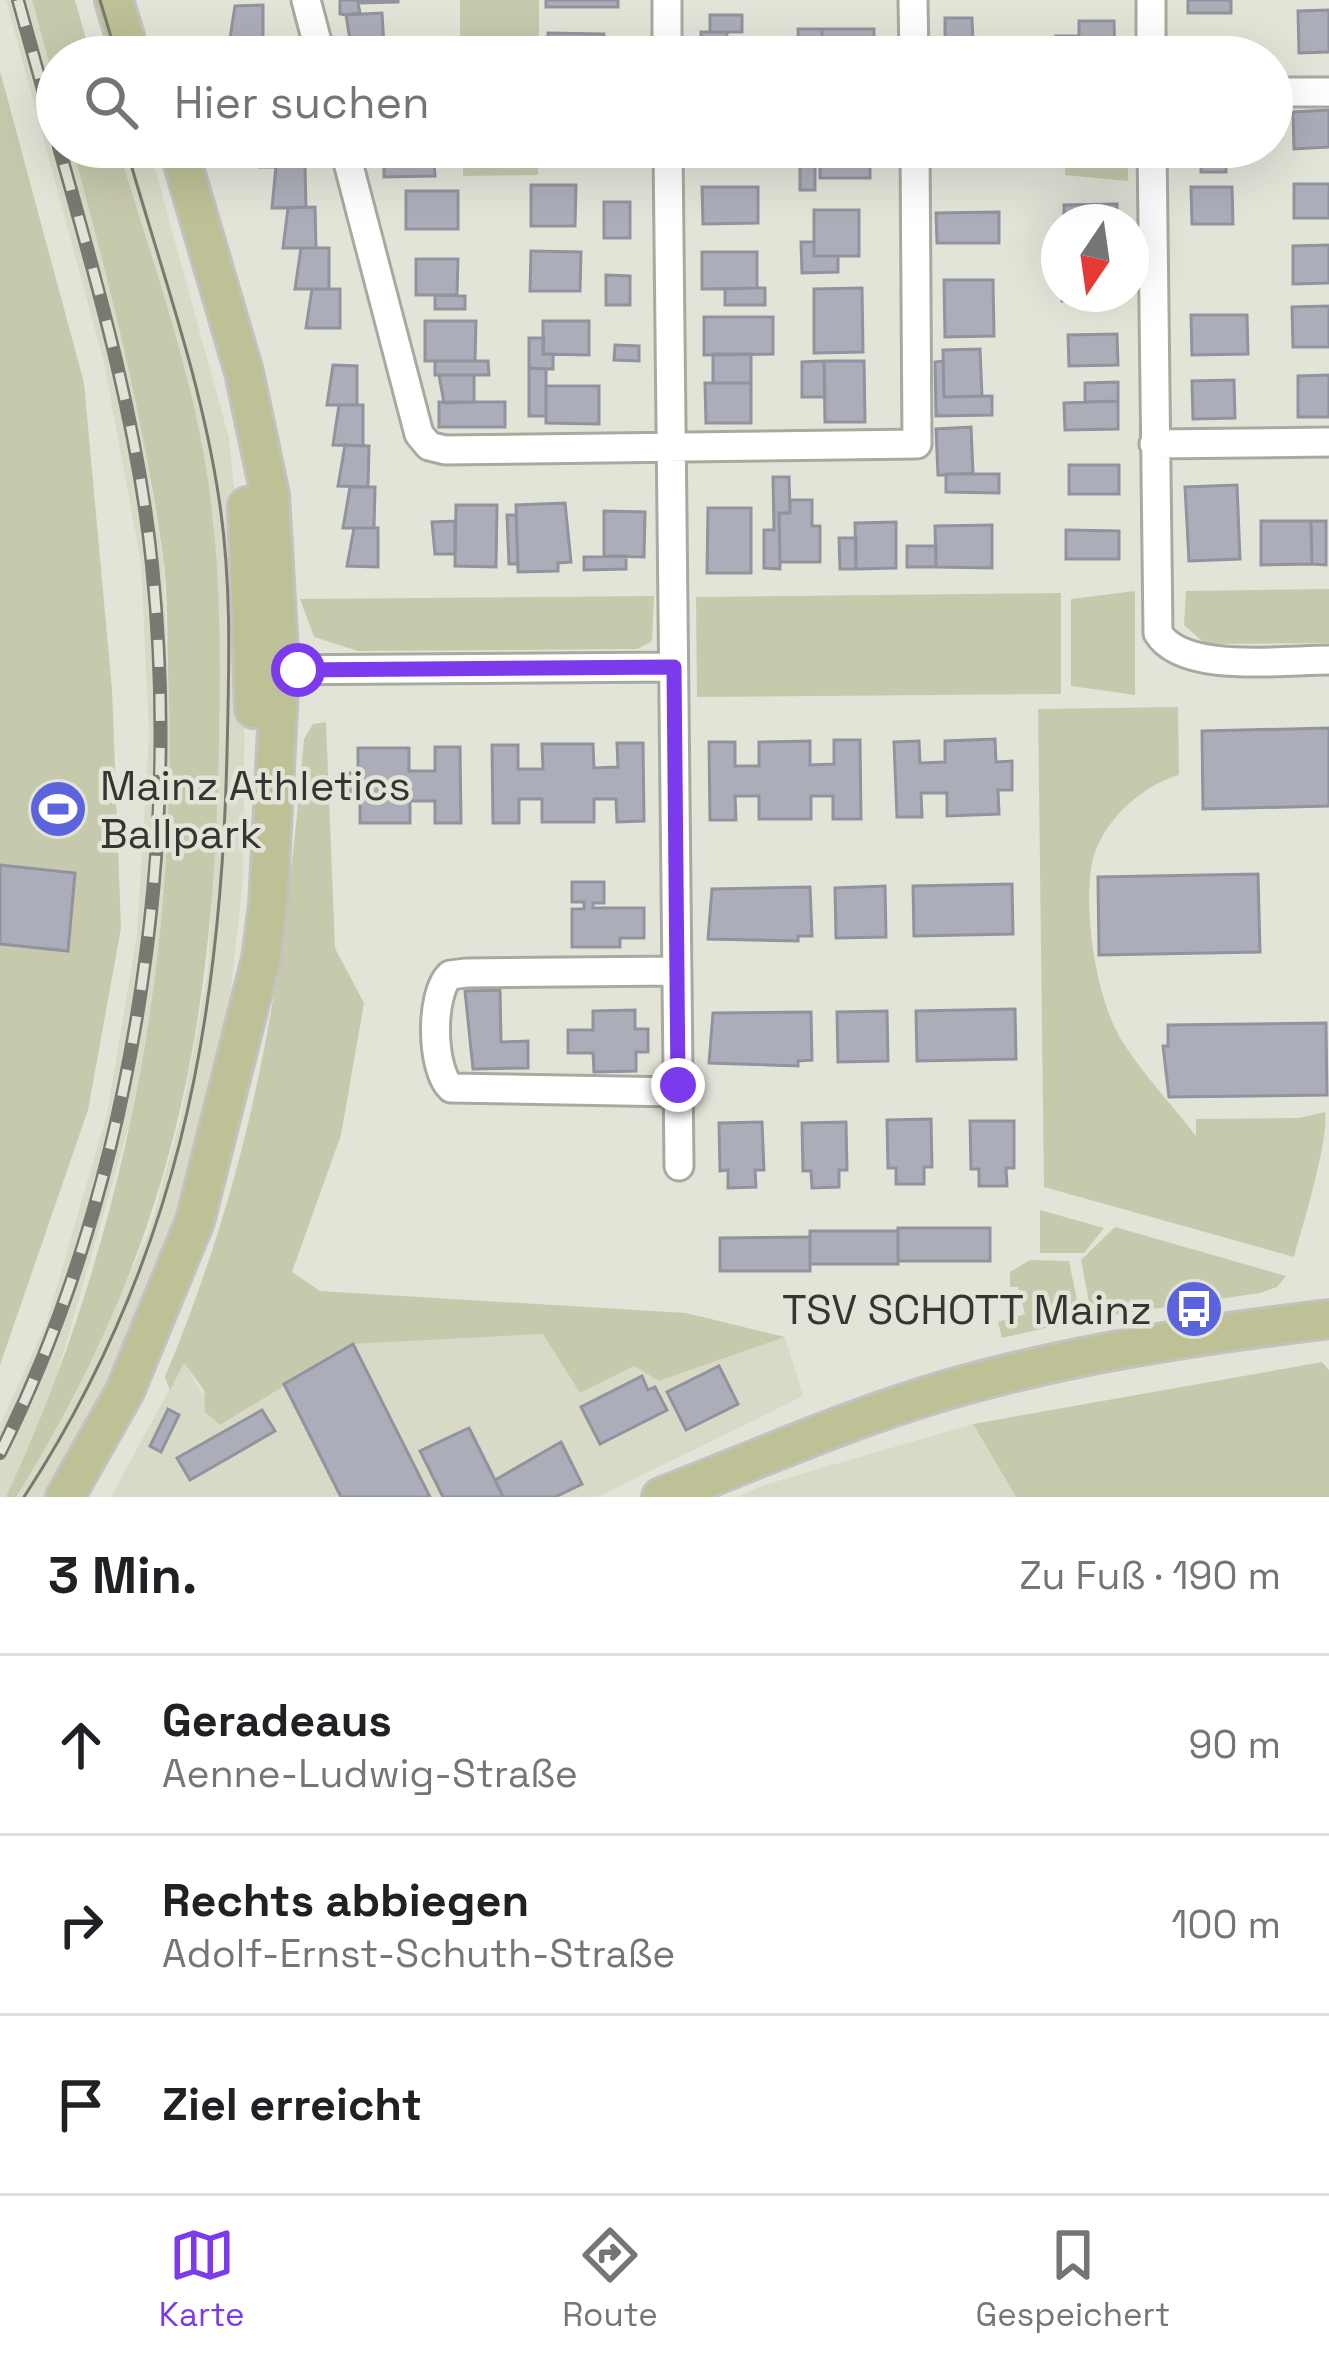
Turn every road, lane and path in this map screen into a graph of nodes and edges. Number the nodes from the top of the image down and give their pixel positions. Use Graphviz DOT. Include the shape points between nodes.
graph roads {
  1 [pos="114,0"];
  2 [pos="134,0"];
  3 [pos="306,0"];
  4 [pos="667,0"];
  5 [pos="913,0"];
  6 [pos="1151,0"];
  7 [pos="124,36"];
  8 [pos="145,36"];
  9 [pos="315,36"];
  10 [pos="667,36"];
  11 [pos="914,36"];
  12 [pos="1151,36"];
  13 [pos="1293,92"];
  14 [pos="1329,92"];
  15 [pos="164,168"];
  16 [pos="184,168"];
  17 [pos="350,168"];
  18 [pos="668,168"];
  19 [pos="915,168"];
  20 [pos="1152,168"];
  21 [pos="1329,442"];
  22 [pos="1154,444"];
  23 [pos="671,446"];
  24 [pos="1329,660"];
  25 [pos="674,667"];
  26 [pos="267,670"];
  27 [pos="677,971"];
  28 [pos="678,1092"];
  29 [pos="679,1166"];
  30 [pos="1329,1319"];
  31 [pos="65,1497"];
  32 [pos="661,1497"];
  1 -- 7 [label="main road"];
  2 -- 8 [label="main road"];
  3 -- 9 [label="street"];
  4 -- 10 [label="street"];
  5 -- 11 [label="street"];
  6 -- 12 [label="street"];
  13 -- 14 [label="street"];
  15 -- 26 [label="main road" via="237,445"];
  16 -- 26 [label="main road" via="265,462 277,566"];
  17 -- 23 [label="street" via="423,441 445,450"];
  18 -- 23 [label="street"];
  19 -- 23 [label="street" via="917,444"];
  20 -- 22 [label="street"];
  21 -- 22 [label="street"];
  22 -- 24 [label="street" via="1158,633 1167,648 1188,658"];
  23 -- 25 [label="street"];
  25 -- 26 [label="street"];
  25 -- 27 [label="street"];
  26 -- 31 [label="main road" via="227,1101 163,1309"];
  27 -- 28 [label="street"];
  27 -- 28 [label="street" via="466,973 450,975 438,996 440,1067 452,1088"];
  28 -- 29 [label="street"];
  30 -- 32 [label="main road" via="1194,1335 1001,1375"];
}
